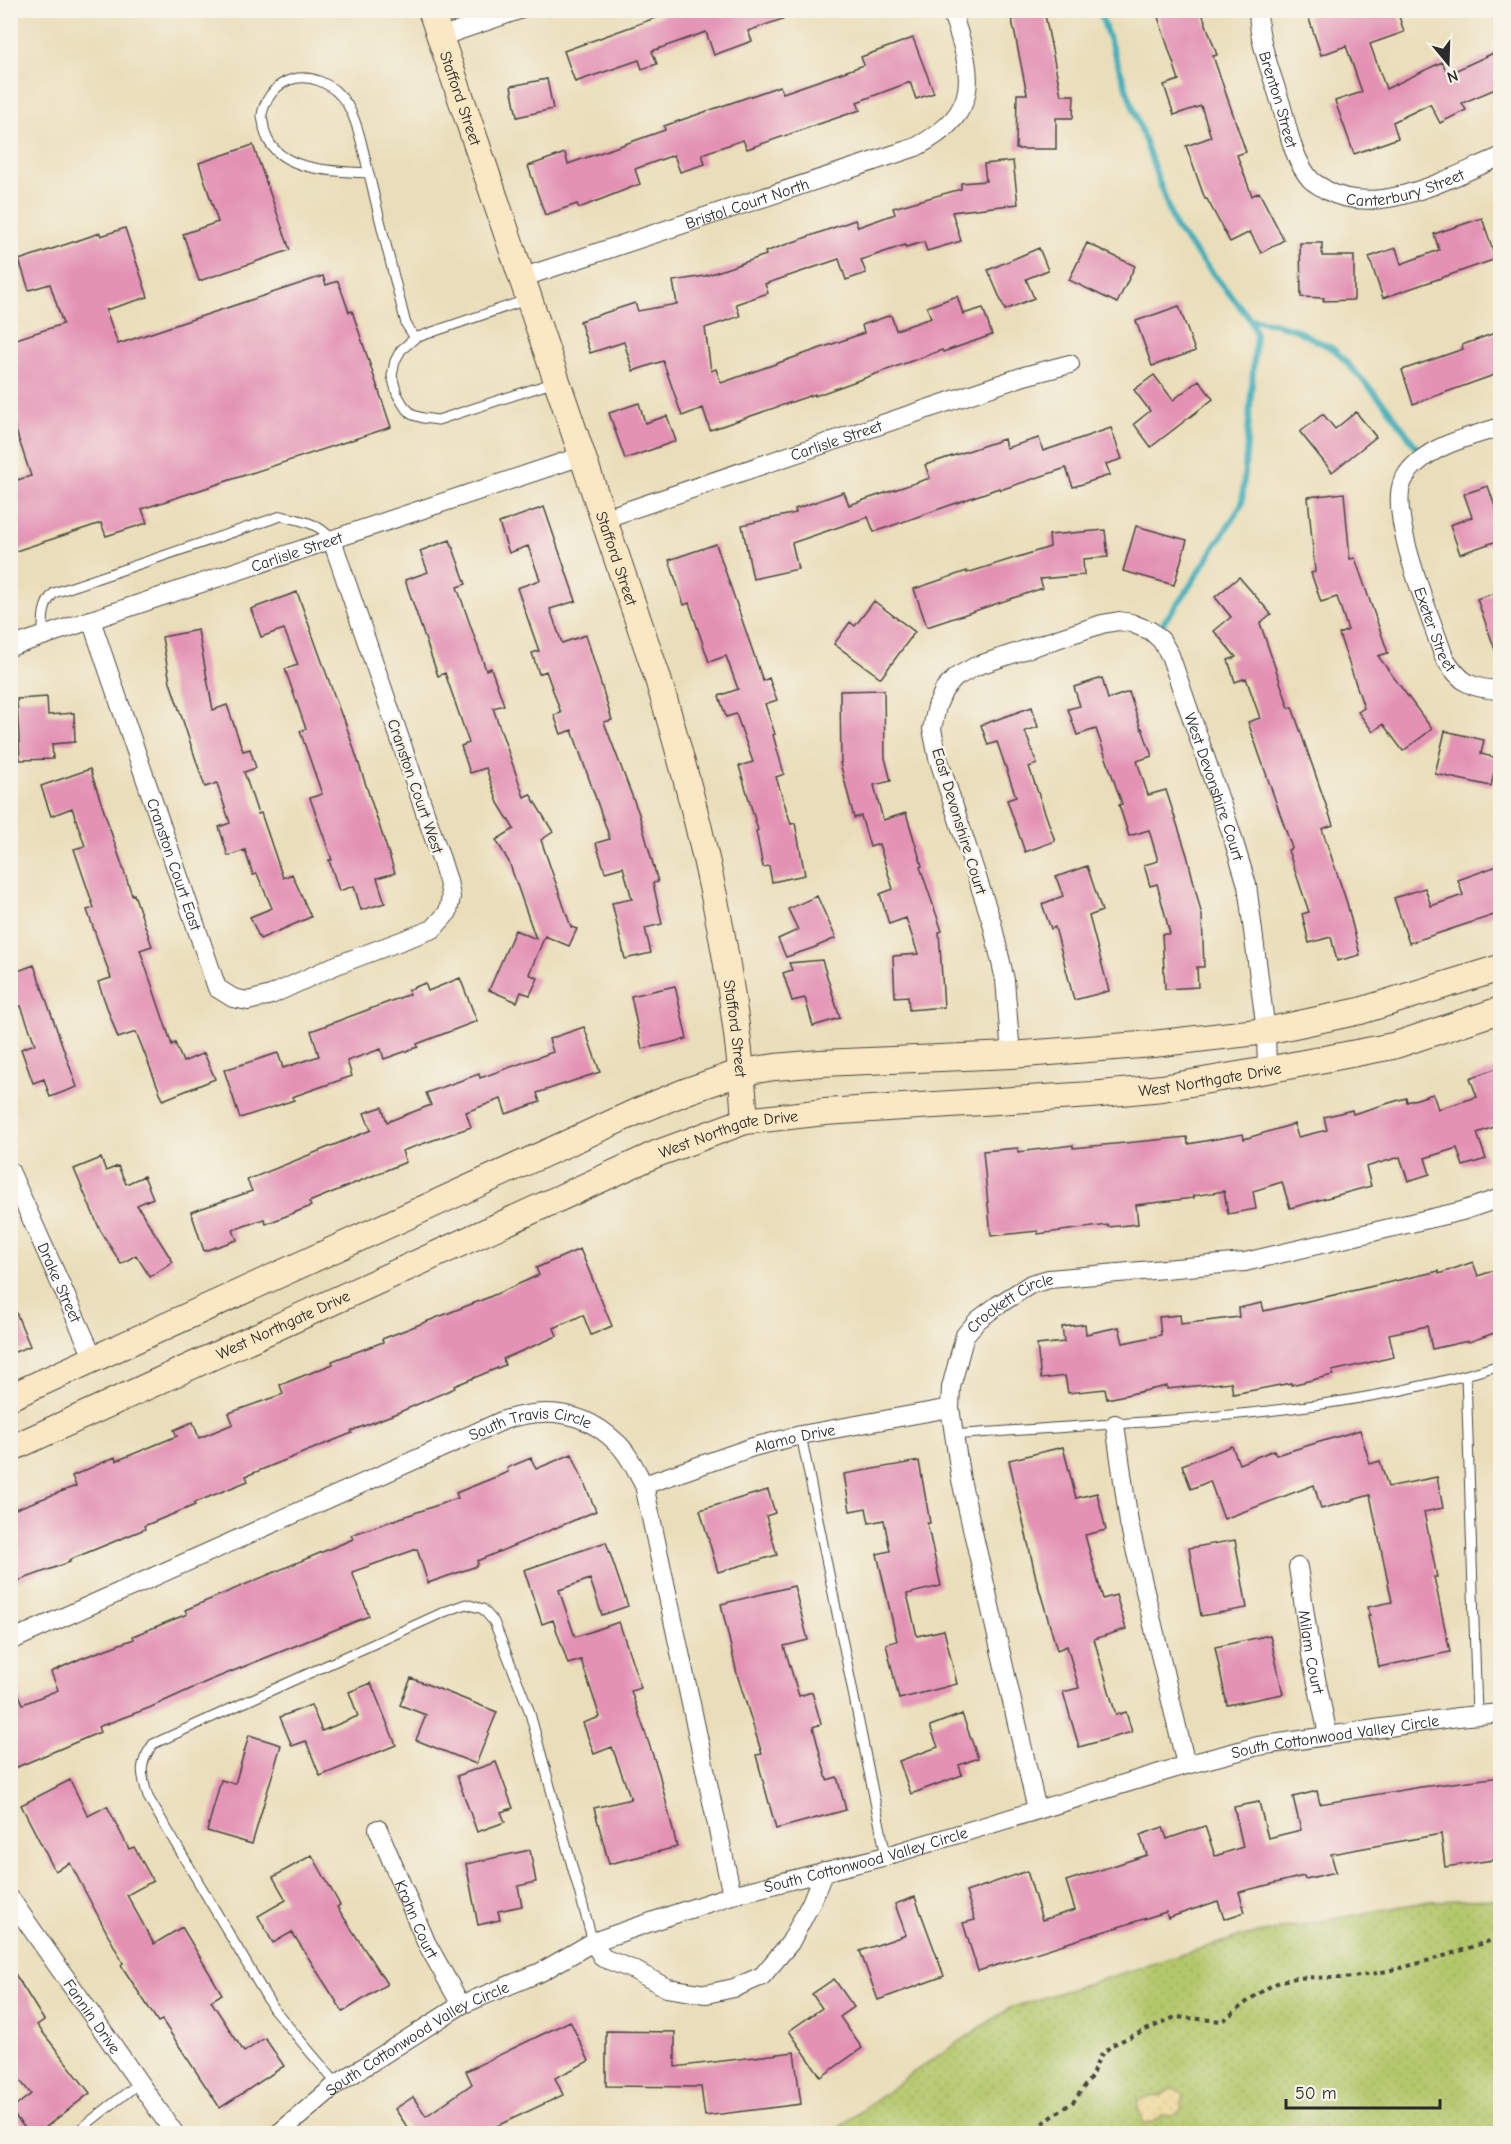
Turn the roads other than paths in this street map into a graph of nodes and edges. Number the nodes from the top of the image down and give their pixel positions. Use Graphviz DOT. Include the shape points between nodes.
graph roads {
  1 [pos="431,10"];
  2 [pos="519,10"];
  3 [pos="951,10"];
  4 [pos="1259,10"];
  5 [pos="440,38"];
  6 [pos="1500,157"];
  7 [pos="368,173"];
  8 [pos="1312,181"];
  9 [pos="525,289"];
  10 [pos="415,338"];
  11 [pos="1070,364"];
  12 [pos="556,381"];
  13 [pos="1500,427"];
  14 [pos="582,456"];
  15 [pos="603,519"];
  16 [pos="332,540"];
  17 [pos="92,620"];
  18 [pos="43,636"];
  19 [pos="1036,644"];
  20 [pos="10,647"];
  21 [pos="1500,690"];
  22 [pos="334,966"];
  23 [pos="1500,968"];
  24 [pos="1500,1010"];
  25 [pos="1266,1031"];
  26 [pos="1011,1055"];
  27 [pos="1267,1070"];
  28 [pos="742,1072"];
  29 [pos="746,1121"];
  30 [pos="10,1171"];
  31 [pos="1500,1198"];
  32 [pos="94,1359"];
  33 [pos="1500,1365"];
  34 [pos="1466,1375"];
  35 [pos="10,1397"];
  36 [pos="950,1408"];
  37 [pos="1115,1424"];
  38 [pos="801,1434"];
  39 [pos="954,1435"];
  40 [pos="10,1449"];
  41 [pos="644,1485"];
  42 [pos="1298,1567"];
  43 [pos="10,1641"];
  44 [pos="1500,1713"];
  45 [pos="1477,1715"];
  46 [pos="1328,1735"];
  47 [pos="1186,1765"];
  48 [pos="1037,1810"];
  49 [pos="378,1829"];
  50 [pos="886,1856"];
  51 [pos="824,1871"];
  52 [pos="732,1895"];
  53 [pos="10,1898"];
  54 [pos="593,1942"];
  55 [pos="461,2005"];
  56 [pos="139,2083"];
  57 [pos="337,2084"];
  58 [pos="74,2133"];
  59 [pos="175,2133"];
  60 [pos="278,2133"];
  1 -- 5 [label="main road, Stafford Street"];
  2 -- 5 [label="street"];
  3 -- 9 [label="street, Bristol Court North" via="966,53 966,97 961,110 933,138"];
  4 -- 8 [label="street, Brenton Street" via="1263,43 1296,156"];
  5 -- 9 [label="main road, Stafford Street"];
  6 -- 8 [label="street, Canterbury Street" via="1391,199 1364,201 1337,196"];
  7 -- 7 [label="lane" via="347,105 333,88 315,79 299,77 282,83 268,97 262,116 266,138 278,154 326,170"];
  7 -- 10 [label="lane" via="406,324"];
  9 -- 10 [label="lane"];
  9 -- 12 [label="main road, Stafford Street"];
  10 -- 12 [label="lane" via="394,361 392,376 397,394 413,415 438,420"];
  11 -- 15 [label="street, Carlisle Street" via="1024,376"];
  12 -- 14 [label="main road, Stafford Street"];
  13 -- 21 [label="street, Exeter Street" via="1432,452 1402,482 1400,502 1403,536 1444,657 1454,674 1480,689"];
  14 -- 15 [label="main road, Stafford Street"];
  14 -- 16 [label="street, Carlisle Street"];
  15 -- 28 [label="main road, Stafford Street" via="657,676 699,825 718,909"];
  16 -- 17 [label="street, Carlisle Street"];
  16 -- 18 [label="lane" via="325,530 281,516 54,593 47,599 42,617"];
  16 -- 22 [label="street, Cranston Court West" via="451,897 448,912 433,929"];
  17 -- 18 [label="street, Carlisle Street"];
  17 -- 22 [label="street, Cranston Court East" via="218,988 233,998 248,1001 271,995"];
  18 -- 20 [label="street, Carlisle Street"];
  19 -- 25 [label="street, West Devonshire Court" via="1119,621 1151,631 1170,655 1247,885"];
  19 -- 26 [label="street, East Devonshire Court" via="956,677 940,698 932,729 992,923 1005,980"];
  23 -- 25 [label="main road" via="1360,1011"];
  24 -- 27 [label="main road, West Northgate Drive" via="1393,1046"];
  25 -- 26 [label="main road"];
  25 -- 27 [label="street, West Devonshire Court"];
  26 -- 28 [label="main road" via="821,1063"];
  27 -- 29 [label="main road, West Northgate Drive" via="1162,1088"];
  28 -- 29 [label="main road, Stafford Street"];
  28 -- 32 [label="main road" via="636,1112"];
  29 -- 40 [label="main road, West Northgate Drive" via="656,1154"];
  30 -- 32 [label="street, Drake Street"];
  31 -- 36 [label="street, Crockett Circle" via="1462,1211 1245,1262 1048,1279 1031,1284 978,1320 965,1335 951,1386"];
  32 -- 35 [label="main road"];
  33 -- 34 [label="lane"];
  34 -- 37 [label="lane" via="1324,1404"];
  34 -- 45 [label="lane"];
  36 -- 38 [label="street, Alamo Drive"];
  36 -- 39 [label="street, Crockett Circle"];
  37 -- 39 [label="lane"];
  37 -- 47 [label="street" via="1129,1523"];
  38 -- 41 [label="street, Alamo Drive"];
  38 -- 50 [label="lane"];
  39 -- 48 [label="street, Crockett Circle"];
  41 -- 43 [label="street, South Travis Circle" via="618,1443 592,1424 558,1413 527,1413"];
  41 -- 52 [label="street, South Travis Circle"];
  42 -- 46 [label="street, Milam Court"];
  44 -- 45 [label="street, South Cottonwood Valley Circle"];
  45 -- 46 [label="street, South Cottonwood Valley Circle"];
  46 -- 47 [label="street, South Cottonwood Valley Circle" via="1258,1746"];
  47 -- 48 [label="street, South Cottonwood Valley Circle"];
  48 -- 50 [label="street, South Cottonwood Valley Circle"];
  49 -- 55 [label="street, Krohn Court" via="426,1942"];
  50 -- 51 [label="street, South Cottonwood Valley Circle"];
  51 -- 52 [label="street, South Cottonwood Valley Circle"];
  51 -- 54 [label="street" via="790,1943 762,1976 734,1988 706,1994 667,1988 603,1958"];
  52 -- 54 [label="street, South Cottonwood Valley Circle"];
  53 -- 56 [label="street, Fannin Drive"];
  54 -- 55 [label="street, South Cottonwood Valley Circle" via="541,1972"];
  54 -- 57 [label="lane" via="530,1710 495,1622 483,1609 466,1605 444,1612 153,1744 144,1757 142,1778 148,1797 273,2008"];
  55 -- 57 [label="street, South Cottonwood Valley Circle"];
  56 -- 58 [label="lane"];
  56 -- 59 [label="street, Fannin Drive"];
  57 -- 60 [label="street, South Cottonwood Valley Circle"];
}
